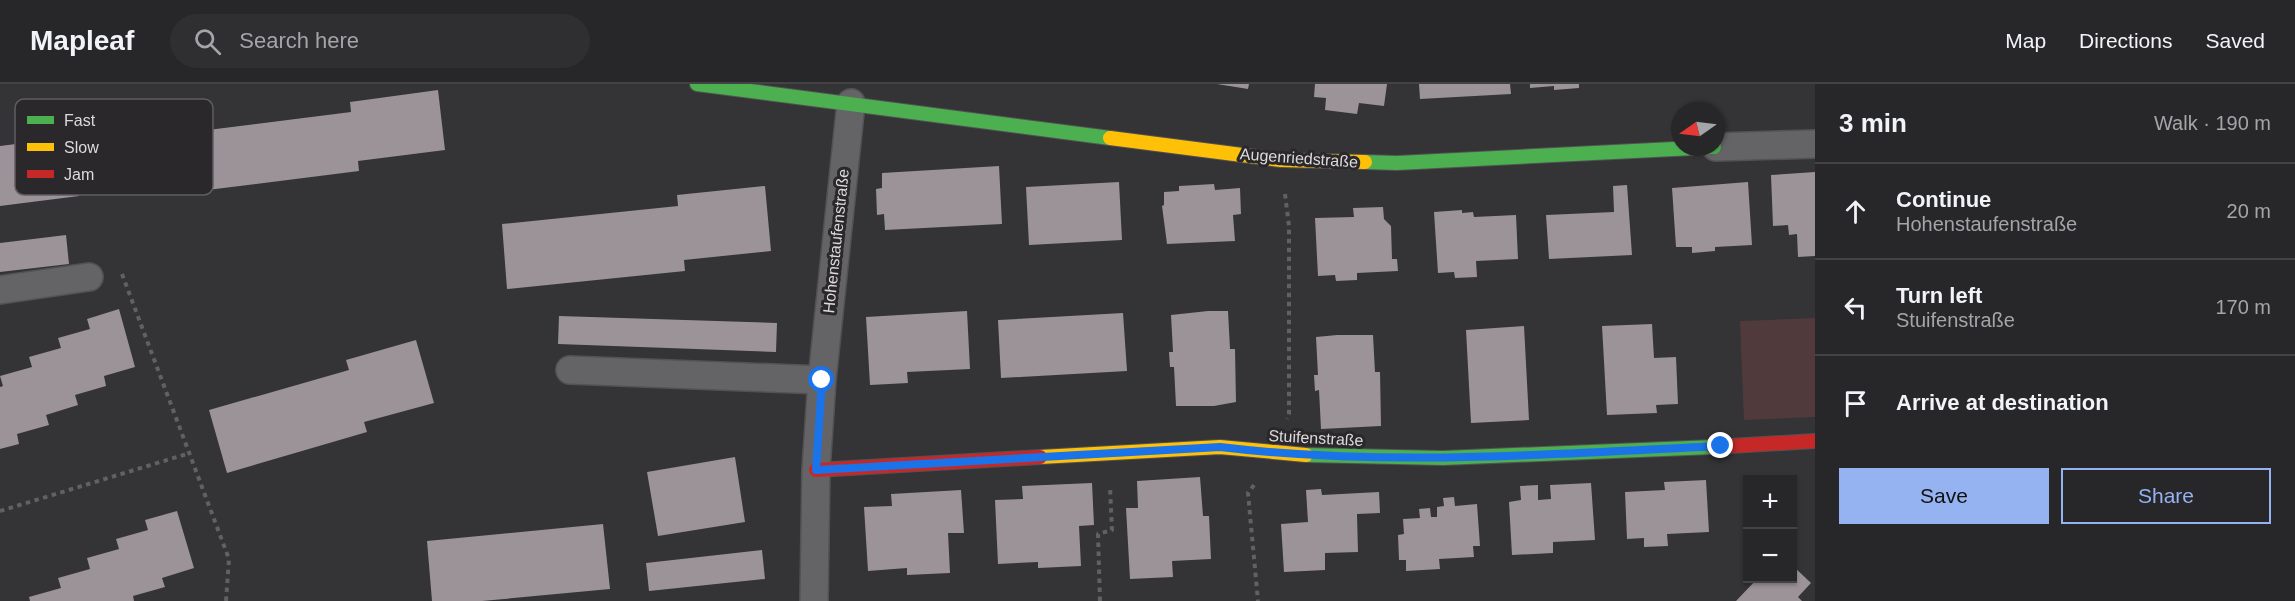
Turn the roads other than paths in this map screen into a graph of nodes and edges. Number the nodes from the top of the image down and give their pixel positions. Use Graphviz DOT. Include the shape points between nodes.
graph roads {
  1 [pos="697,84"];
  2 [pos="851,103"];
  3 [pos="1815,144"];
  4 [pos="1725,147"];
  5 [pos="1671,149"];
  6 [pos="89,277"];
  7 [pos="0,290"];
  8 [pos="570,370"];
  9 [pos="822,380"];
  10 [pos="1815,441"];
  11 [pos="816,470"];
  12 [pos="814,601"];
  1 -- 2 [label="street, Augenriedstraße"];
  2 -- 5 [label="street, Augenriedstraße" via="1281,160 1397,163"];
  2 -- 9 [label="street, Hohenstaufenstraße"];
  3 -- 4 [label="street, Augenriedstraße"];
  6 -- 7 [label="street"];
  8 -- 9 [label="street"];
  9 -- 11 [label="street, Hohenstaufenstraße"];
  10 -- 11 [label="street, Stuifenstraße" via="1431,459 1220,447"];
  11 -- 12 [label="street, Hohenstaufenstraße"];
}
